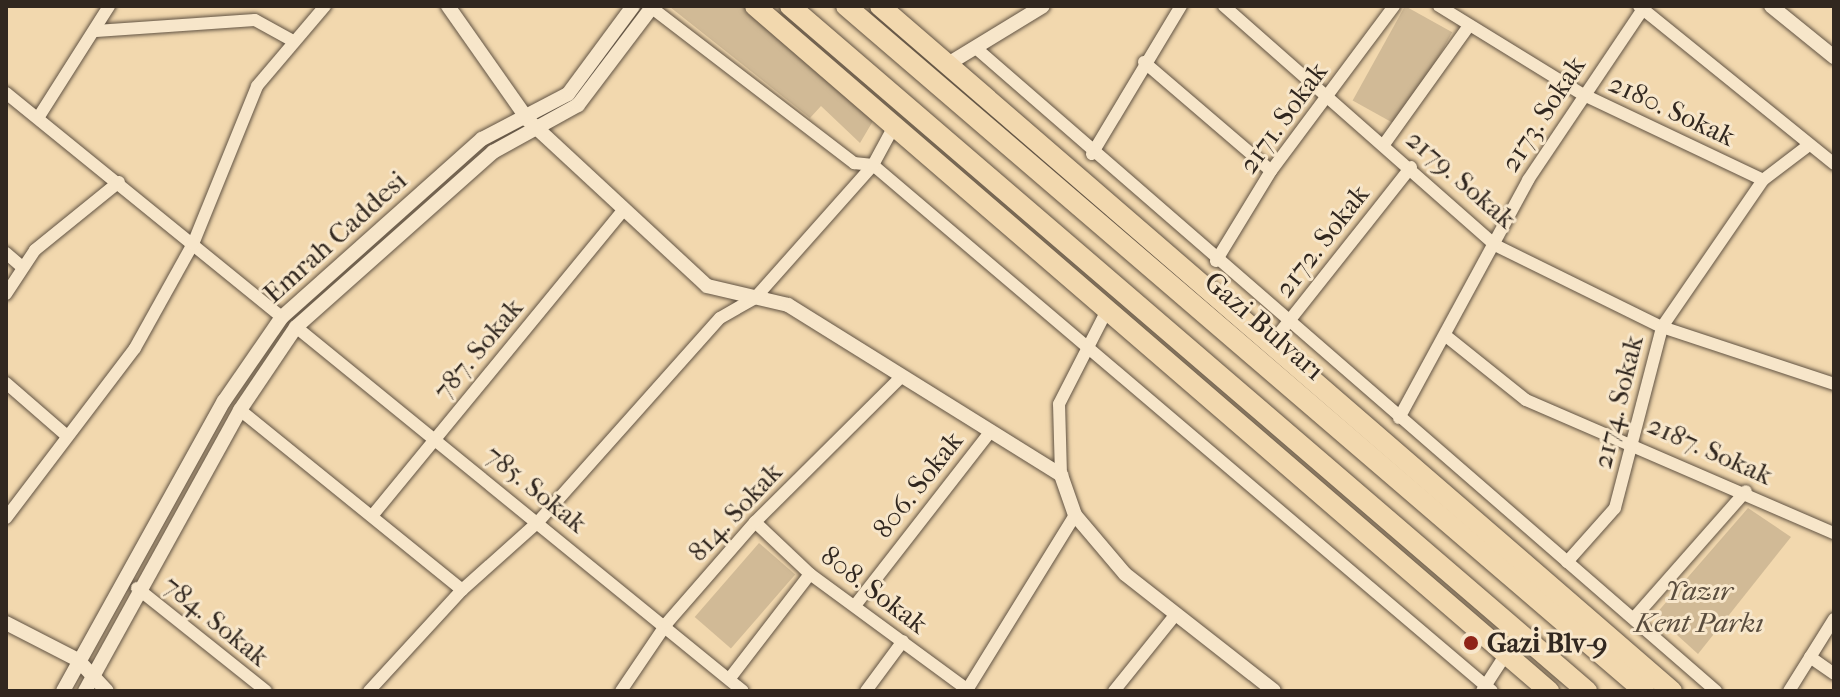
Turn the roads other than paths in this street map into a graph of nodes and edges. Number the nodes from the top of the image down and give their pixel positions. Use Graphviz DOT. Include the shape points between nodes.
graph roads {
  1 [pos="109,6"];
  2 [pos="325,6"];
  3 [pos="448,6"];
  4 [pos="633,6"];
  5 [pos="755,6"];
  6 [pos="790,6"];
  7 [pos="846,6"];
  8 [pos="880,6"];
  9 [pos="1043,6"];
  10 [pos="1181,6"];
  11 [pos="1224,6"];
  12 [pos="1394,6"];
  13 [pos="1439,6"];
  14 [pos="1771,6"];
  15 [pos="653,7"];
  16 [pos="1641,7"];
  17 [pos="1468,27"];
  18 [pos="96,31"];
  19 [pos="293,41"];
  20 [pos="977,49"];
  21 [pos="1834,57"];
  22 [pos="1144,62"];
  23 [pos="948,64"];
  24 [pos="6,93"];
  25 [pos="1582,94"];
  26 [pos="1329,96"];
  27 [pos="38,118"];
  28 [pos="533,125"];
  29 [pos="893,128"];
  30 [pos="1385,143"];
  31 [pos="1809,145"];
  32 [pos="1092,154"];
  33 [pos="1834,164"];
  34 [pos="873,165"];
  35 [pos="1411,167"];
  36 [pos="1271,171"];
  37 [pos="1763,180"];
  38 [pos="119,182"];
  39 [pos="621,213"];
  40 [pos="193,244"];
  41 [pos="1495,245"];
  42 [pos="6,253"];
  43 [pos="1216,261"];
  44 [pos="21,266"];
  45 [pos="6,294"];
  46 [pos="755,298"];
  47 [pos="1107,310"];
  48 [pos="282,317"];
  49 [pos="1290,322"];
  50 [pos="296,327"];
  51 [pos="1662,327"];
  52 [pos="1446,336"];
  53 [pos="1270,345"];
  54 [pos="1086,346"];
  55 [pos="899,379"];
  56 [pos="6,383"];
  57 [pos="1834,384"];
  58 [pos="240,410"];
  59 [pos="1399,418"];
  60 [pos="988,435"];
  61 [pos="67,436"];
  62 [pos="435,437"];
  63 [pos="1637,443"];
  64 [pos="1061,475"];
  65 [pos="1746,491"];
  66 [pos="1075,515"];
  67 [pos="372,516"];
  68 [pos="6,518"];
  69 [pos="538,522"];
  70 [pos="755,522"];
  71 [pos="1834,533"];
  72 [pos="1567,562"];
  73 [pos="810,574"];
  74 [pos="137,588"];
  75 [pos="462,590"];
  76 [pos="857,603"];
  77 [pos="1175,615"];
  78 [pos="1634,618"];
  79 [pos="1834,619"];
  80 [pos="6,623"];
  81 [pos="667,623"];
  82 [pos="903,641"];
  83 [pos="1506,654"];
  84 [pos="1810,657"];
  85 [pos="78,660"];
  86 [pos="1834,674"];
  87 [pos="730,678"];
  88 [pos="89,684"];
  89 [pos="1486,689"];
  90 [pos="968,690"];
  91 [pos="63,691"];
  92 [pos="107,691"];
  93 [pos="266,691"];
  94 [pos="369,691"];
  95 [pos="621,691"];
  96 [pos="743,691"];
  97 [pos="866,691"];
  98 [pos="1114,691"];
  99 [pos="1274,691"];
  100 [pos="1549,691"];
  101 [pos="1587,691"];
  102 [pos="1644,691"];
  103 [pos="1672,691"];
  104 [pos="1716,691"];
  105 [pos="1789,691"];
  1 -- 18 [label="street"];
  2 -- 19 [label="street"];
  3 -- 28 [label="street"];
  4 -- 28 [label="street, Emrah Caddesi" via="568,94"];
  5 -- 29 [label="highway"];
  6 -- 101 [label="highway"];
  7 -- 102 [label="highway, Gazi Bulvarı"];
  8 -- 23 [label="highway"];
  9 -- 20 [label="street"];
  10 -- 22 [label="street"];
  11 -- 26 [label="street, 2179. Sokak"];
  12 -- 26 [label="street, 2171. Sokak"];
  13 -- 17 [label="street, 2180. Sokak"];
  14 -- 21 [label="street"];
  15 -- 28 [label="street, Emrah Caddesi" via="578,105"];
  15 -- 34 [label="street" via="854,163"];
  16 -- 25 [label="street, 2173. Sokak"];
  16 -- 31 [label="street"];
  17 -- 25 [label="street, 2180. Sokak"];
  17 -- 30 [label="street"];
  18 -- 19 [label="street" via="255,20"];
  18 -- 27 [label="street"];
  19 -- 40 [label="street" via="257,86"];
  20 -- 23 [label="street"];
  20 -- 32 [label="street"];
  22 -- 32 [label="street"];
  22 -- 36 [label="street"];
  23 -- 53 [label="highway"];
  24 -- 27 [label="street"];
  25 -- 37 [label="street, 2180. Sokak"];
  25 -- 41 [label="street, 2173. Sokak"];
  26 -- 30 [label="street, 2179. Sokak"];
  26 -- 36 [label="street, 2171. Sokak"];
  27 -- 38 [label="street"];
  28 -- 39 [label="street"];
  28 -- 48 [label="street, Emrah Caddesi" via="482,139"];
  28 -- 50 [label="street, Emrah Caddesi" via="493,152"];
  29 -- 34 [label="street"];
  29 -- 47 [label="highway"];
  30 -- 35 [label="street, 2179. Sokak"];
  31 -- 33 [label="street"];
  31 -- 37 [label="street, 2174. Sokak"];
  32 -- 43 [label="street"];
  34 -- 46 [label="street"];
  34 -- 54 [label="street"];
  35 -- 41 [label="street, 2179. Sokak"];
  35 -- 49 [label="street, 2172. Sokak"];
  36 -- 43 [label="street, 2171. Sokak"];
  37 -- 51 [label="street, 2174. Sokak"];
  38 -- 40 [label="street"];
  38 -- 44 [label="street"];
  39 -- 46 [label="street" via="707,286"];
  39 -- 62 [label="street, 787. Sokak"];
  40 -- 48 [label="street"];
  40 -- 61 [label="street" via="103,398"];
  41 -- 51 [label="street, 2179. Sokak"];
  41 -- 52 [label="street, 2173. Sokak"];
  42 -- 44 [label="street"];
  43 -- 49 [label="street"];
  44 -- 45 [label="street"];
  46 -- 55 [label="street" via="788,305"];
  46 -- 69 [label="street" via="720,318"];
  47 -- 54 [label="street"];
  47 -- 83 [label="highway"];
  48 -- 85 [label="street, Emrah Caddesi" via="224,401"];
  49 -- 53 [label="street, 2172. Sokak"];
  49 -- 59 [label="street"];
  50 -- 58 [label="street, Emrah Caddesi"];
  50 -- 62 [label="street, 785. Sokak"];
  51 -- 57 [label="street, 2179. Sokak"];
  51 -- 63 [label="street, 2174. Sokak"];
  52 -- 59 [label="street, 2173. Sokak"];
  52 -- 63 [label="street, 2187. Sokak" via="1526,400"];
  53 -- 103 [label="highway"];
  54 -- 64 [label="street" via="1059,404"];
  54 -- 89 [label="street"];
  55 -- 60 [label="street"];
  55 -- 70 [label="street, 814. Sokak"];
  56 -- 61 [label="street"];
  58 -- 67 [label="street"];
  58 -- 74 [label="street, Emrah Caddesi"];
  59 -- 72 [label="street"];
  60 -- 64 [label="street"];
  60 -- 76 [label="street, 806. Sokak"];
  61 -- 68 [label="street"];
  62 -- 67 [label="street, 787. Sokak"];
  62 -- 69 [label="street, 785. Sokak"];
  63 -- 65 [label="street, 2187. Sokak"];
  63 -- 72 [label="street, 2174. Sokak" via="1615,508"];
  64 -- 66 [label="street"];
  65 -- 71 [label="street, 2187. Sokak"];
  65 -- 78 [label="street"];
  66 -- 77 [label="street" via="1125,574"];
  66 -- 90 [label="street"];
  67 -- 75 [label="street"];
  69 -- 75 [label="street"];
  69 -- 81 [label="street, 785. Sokak"];
  70 -- 73 [label="street, 808. Sokak"];
  70 -- 81 [label="street, 814. Sokak"];
  72 -- 78 [label="street"];
  73 -- 76 [label="street, 808. Sokak"];
  73 -- 87 [label="street"];
  74 -- 88 [label="street, Emrah Caddesi"];
  74 -- 93 [label="street, 784. Sokak"];
  75 -- 94 [label="street"];
  76 -- 82 [label="street, 808. Sokak"];
  77 -- 98 [label="street"];
  77 -- 99 [label="street"];
  78 -- 104 [label="street"];
  79 -- 84 [label="street"];
  80 -- 85 [label="street"];
  81 -- 87 [label="street, 785. Sokak"];
  81 -- 95 [label="street, 814. Sokak"];
  82 -- 90 [label="street, 808. Sokak"];
  82 -- 97 [label="street"];
  83 -- 89 [label="street"];
  83 -- 100 [label="highway"];
  84 -- 86 [label="street"];
  84 -- 105 [label="street"];
  85 -- 88 [label="street"];
  85 -- 91 [label="street, Emrah Caddesi"];
  87 -- 96 [label="street, 785. Sokak"];
  88 -- 92 [label="street"];
}
